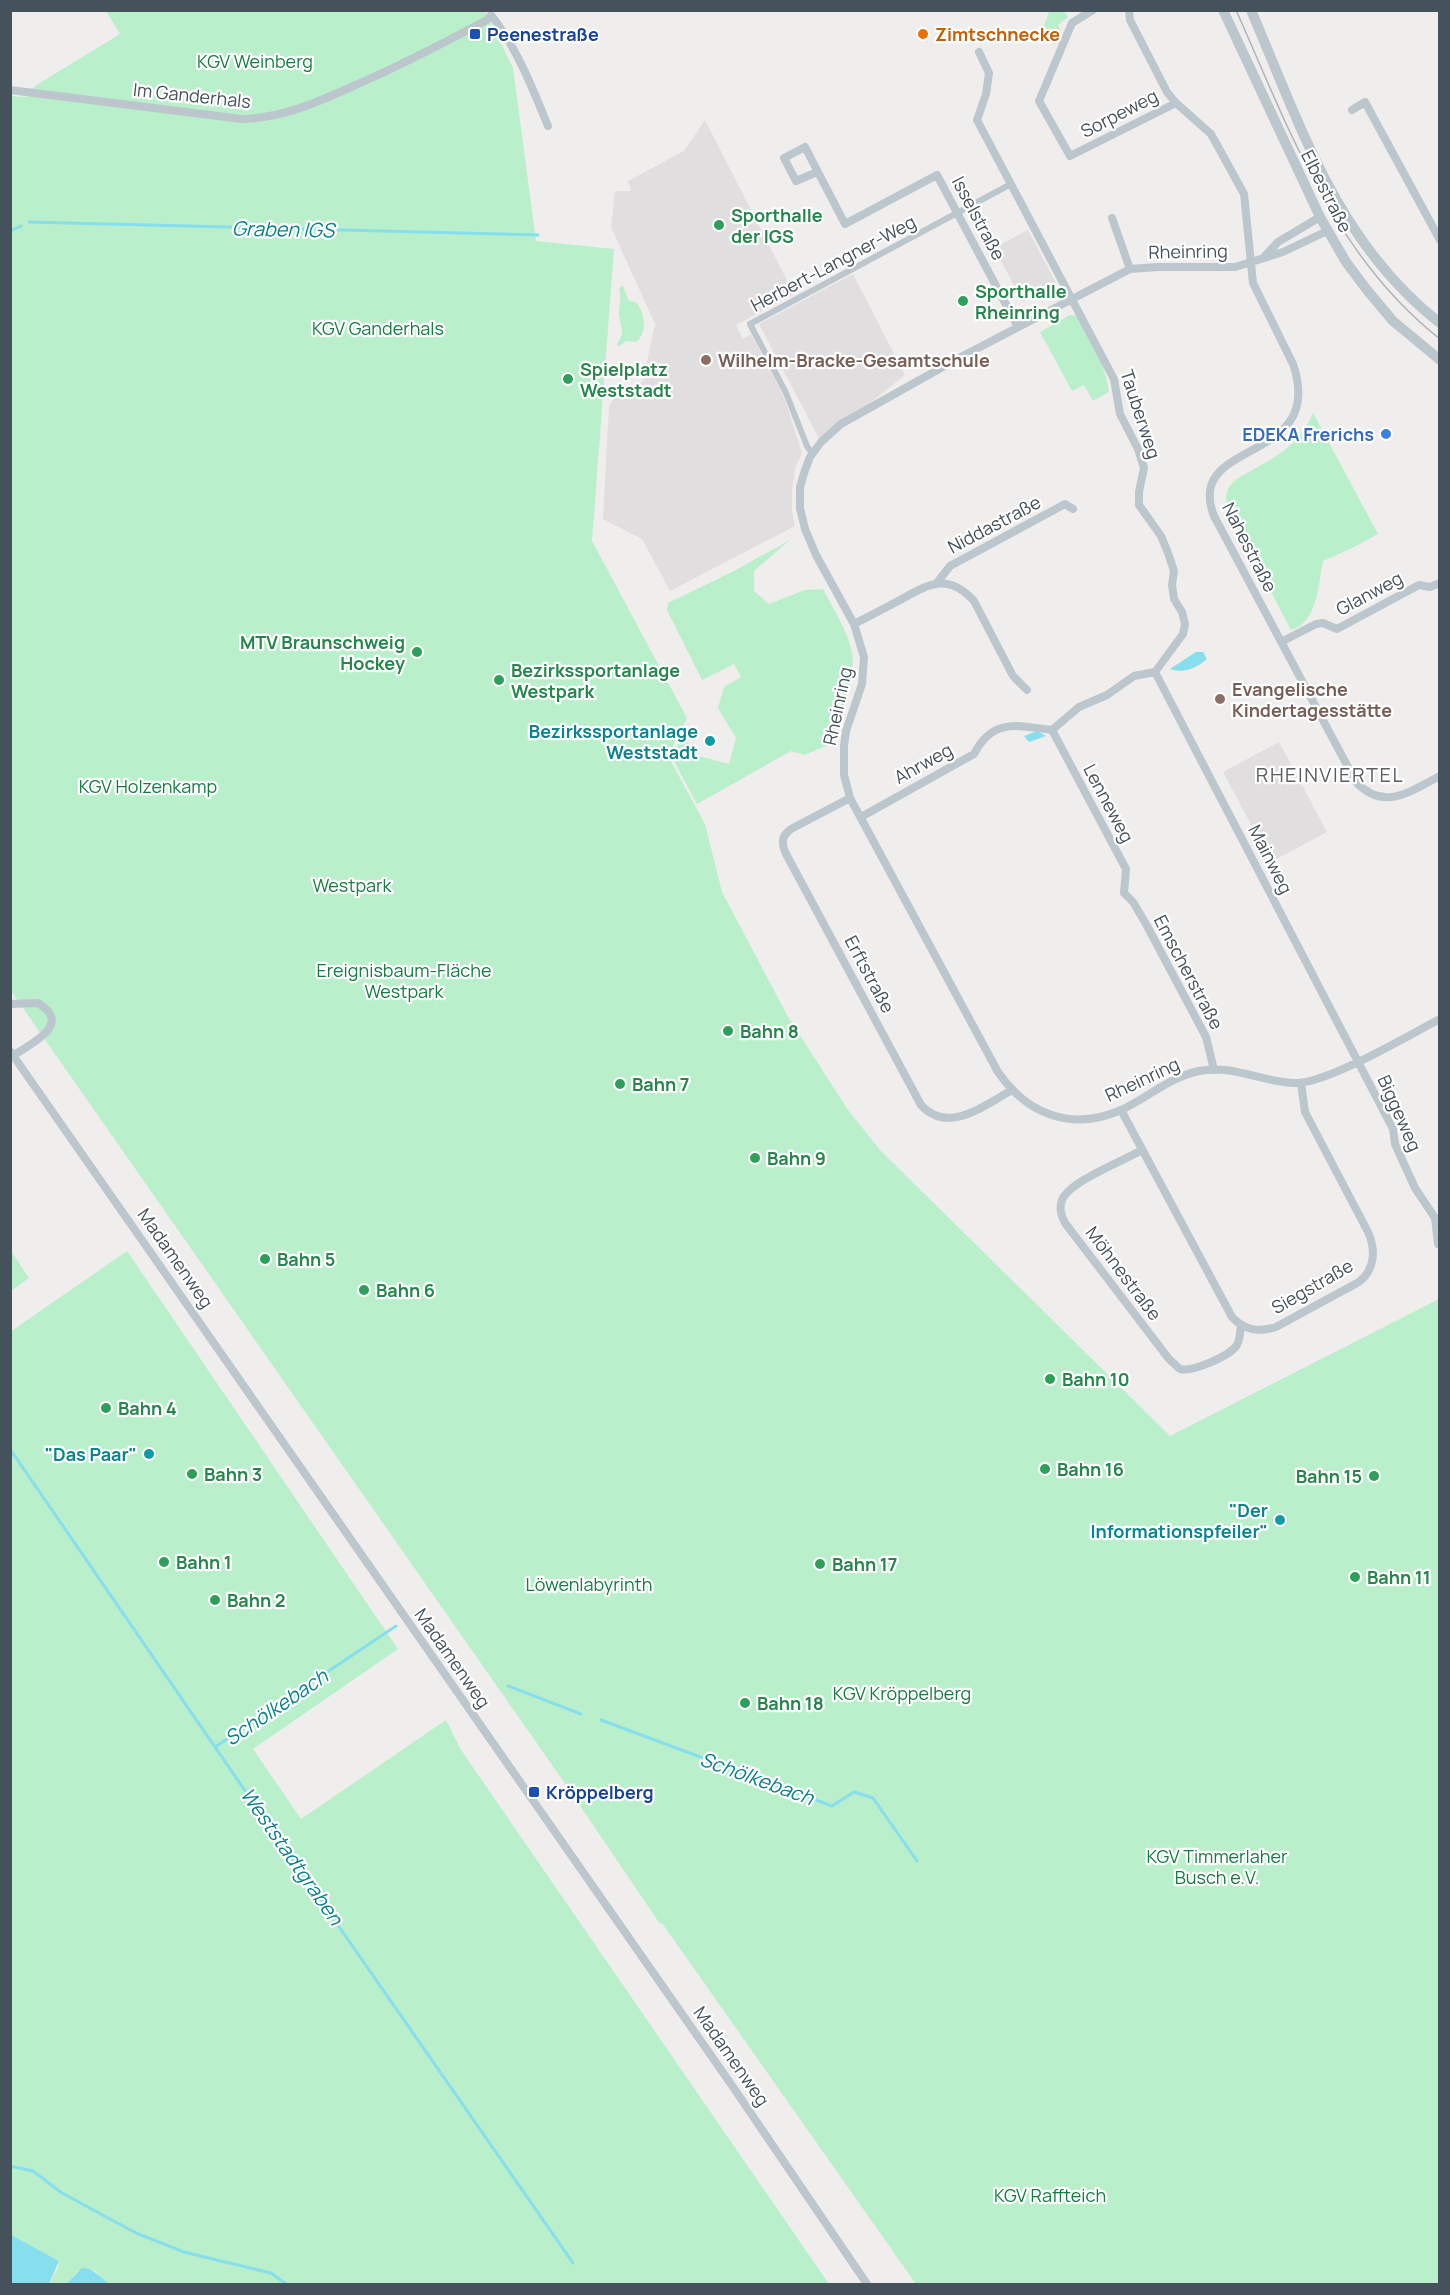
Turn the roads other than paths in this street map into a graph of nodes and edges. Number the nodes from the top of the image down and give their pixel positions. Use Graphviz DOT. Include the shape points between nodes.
graph roads {
  1 [pos="1094,10"];
  2 [pos="1129,10"];
  3 [pos="1223,10"];
  4 [pos="1253,11"];
  5 [pos="491,13"];
  6 [pos="979,52"];
  7 [pos="10,90"];
  8 [pos="1176,103"];
  9 [pos="1352,110"];
  10 [pos="548,126"];
  11 [pos="817,172"];
  12 [pos="1011,184"];
  13 [pos="958,213"];
  14 [pos="1320,217"];
  15 [pos="1112,219"];
  16 [pos="1328,231"];
  17 [pos="1440,240"];
  18 [pos="1264,257"];
  19 [pos="1249,264"];
  20 [pos="1130,269"];
  21 [pos="1072,298"];
  22 [pos="1440,323"];
  23 [pos="1018,327"];
  24 [pos="1440,360"];
  25 [pos="812,454"];
  26 [pos="1073,509"];
  27 [pos="1440,583"];
  28 [pos="936,584"];
  29 [pos="854,624"];
  30 [pos="1281,642"];
  31 [pos="1155,672"];
  32 [pos="1027,690"];
  33 [pos="1052,730"];
  34 [pos="1440,776"];
  35 [pos="850,798"];
  36 [pos="861,817"];
  37 [pos="1124,894"];
  38 [pos="10,1004"];
  39 [pos="1440,1019"];
  40 [pos="12,1053"];
  41 [pos="1358,1061"];
  42 [pos="1214,1070"];
  43 [pos="1300,1083"];
  44 [pos="1012,1090"];
  45 [pos="1121,1110"];
  46 [pos="1142,1150"];
  47 [pos="1438,1244"];
  48 [pos="1241,1326"];
  49 [pos="867,2284"];
  1 -- 8 [label="street, Sorpeweg" via="1072,23 1039,101 1070,156"];
  2 -- 8 [label="street, Nahestraße" via="1130,20"];
  3 -- 14 [label="street, Elbestraße"];
  4 -- 22 [label="street, Elbestraße" via="1317,164 1342,212 1374,259"];
  5 -- 7 [label="street, Im Ganderhals" via="487,20 404,64 313,103 265,118 242,119"];
  5 -- 10 [label="street" via="520,59"];
  6 -- 12 [label="street" via="989,73 977,120"];
  8 -- 19 [label="street, Nahestraße" via="1211,134 1244,194"];
  9 -- 17 [label="street" via="1365,102"];
  11 -- 13 [label="street, Isselstraße" via="845,224 938,175"];
  12 -- 13 [label="street, Herbert-Langner-Weg"];
  12 -- 21 [label="street"];
  13 -- 23 [label="street, Isselstraße"];
  13 -- 25 [label="street, Herbert-Langner-Weg" via="750,324"];
  14 -- 16 [label="street, Elbestraße"];
  14 -- 18 [label="street, Rheinring" via="1278,242"];
  15 -- 20 [label="street"];
  16 -- 18 [label="street, Rheinring"];
  16 -- 24 [label="street, Elbestraße" via="1355,276 1380,306"];
  18 -- 19 [label="street, Rheinring"];
  19 -- 20 [label="street, Rheinring" via="1219,269"];
  19 -- 30 [label="street, Nahestraße" via="1259,297 1298,377 1299,400 1285,428 1216,475 1209,501 1217,524"];
  20 -- 21 [label="street, Rheinring"];
  21 -- 23 [label="street, Rheinring"];
  21 -- 31 [label="street, Tauberweg" via="1114,379 1120,414 1144,468 1139,505 1161,536 1174,571 1174,599 1185,624 1183,634"];
  23 -- 25 [label="street, Rheinring" via="841,424"];
  25 -- 29 [label="street, Rheinring" via="800,487 802,520 816,555"];
  26 -- 28 [label="street, Niddastraße" via="1065,504 968,556 950,566"];
  27 -- 30 [label="street, Glanweg" via="1430,588 1419,585 1337,629 1316,624"];
  28 -- 29 [label="street, Niddastraße"];
  28 -- 32 [label="street" via="954,585 966,592 1013,676"];
  29 -- 35 [label="street, Rheinring" via="864,672 844,746 844,775"];
  30 -- 34 [label="street, Nahestraße" via="1356,782 1365,791 1379,797 1402,796"];
  31 -- 33 [label="street" via="1134,676 1118,689 1079,707"];
  31 -- 41 [label="street, Mainweg"];
  33 -- 36 [label="street, Ahrweg" via="1016,726 995,730 974,753"];
  33 -- 37 [label="street, Lenneweg" via="1126,869"];
  35 -- 36 [label="street, Rheinring"];
  35 -- 44 [label="street, Erftstraße" via="791,829 782,843 921,1105 940,1118 951,1118 973,1112"];
  36 -- 44 [label="street, Rheinring" via="992,1062"];
  37 -- 42 [label="street, Emscherstraße" via="1133,902 1206,1037"];
  38 -- 40 [label="street" via="38,1003 51,1019 50,1030"];
  39 -- 41 [label="street, Rheinring"];
  40 -- 49 [label="street, Madamenweg"];
  41 -- 43 [label="street, Rheinring" via="1322,1078"];
  41 -- 47 [label="street, Biggeweg" via="1393,1130 1414,1188 1435,1218"];
  42 -- 43 [label="street, Rheinring"];
  42 -- 45 [label="street, Rheinring" via="1183,1076"];
  43 -- 48 [label="street, Siegstraße" via="1305,1112 1368,1232 1373,1260 1359,1282 1276,1327 1252,1330"];
  44 -- 45 [label="street, Rheinring" via="1037,1110 1064,1118 1092,1118"];
  45 -- 46 [label="street"];
  46 -- 48 [label="street" via="1232,1317"];
  46 -- 48 [label="street, Möhnestraße" via="1069,1191 1061,1206 1065,1223 1168,1359 1180,1369 1193,1370 1232,1351"];
}
